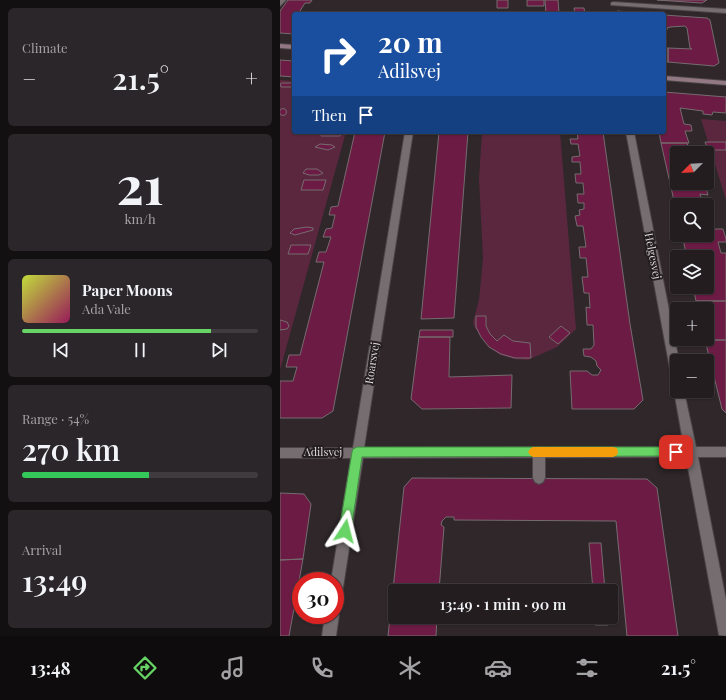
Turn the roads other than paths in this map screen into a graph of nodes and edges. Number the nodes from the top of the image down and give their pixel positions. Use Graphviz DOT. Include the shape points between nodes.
graph roads {
  1 [pos="283,0"];
  2 [pos="280,4"];
  3 [pos="614,4"];
  4 [pos="726,11"];
  5 [pos="280,46"];
  6 [pos="292,47"];
  7 [pos="666,78"];
  8 [pos="726,83"];
  9 [pos="409,134"];
  10 [pos="630,134"];
  11 [pos="672,354"];
  12 [pos="680,398"];
  13 [pos="357,452"];
  14 [pos="539,452"];
  15 [pos="691,452"];
  16 [pos="726,452"];
  17 [pos="280,453"];
  18 [pos="539,478"];
  19 [pos="338,572"];
  20 [pos="330,624"];
  21 [pos="726,635"];
  22 [pos="328,636"];
  1 -- 2 [label="street"];
  3 -- 4 [label="street"];
  5 -- 6 [label="street"];
  7 -- 8 [label="street"];
  9 -- 13 [label="street, Roarsvej"];
  10 -- 11 [label="street, Helgesvej"];
  12 -- 15 [label="street"];
  13 -- 14 [label="street, Adilsvej"];
  13 -- 17 [label="street, Adilsvej"];
  13 -- 19 [label="street, Roarsvej"];
  14 -- 15 [label="street, Adilsvej"];
  14 -- 18 [label="street"];
  15 -- 16 [label="street, Adilsvej"];
  15 -- 21 [label="street"];
  20 -- 22 [label="street"];
}
